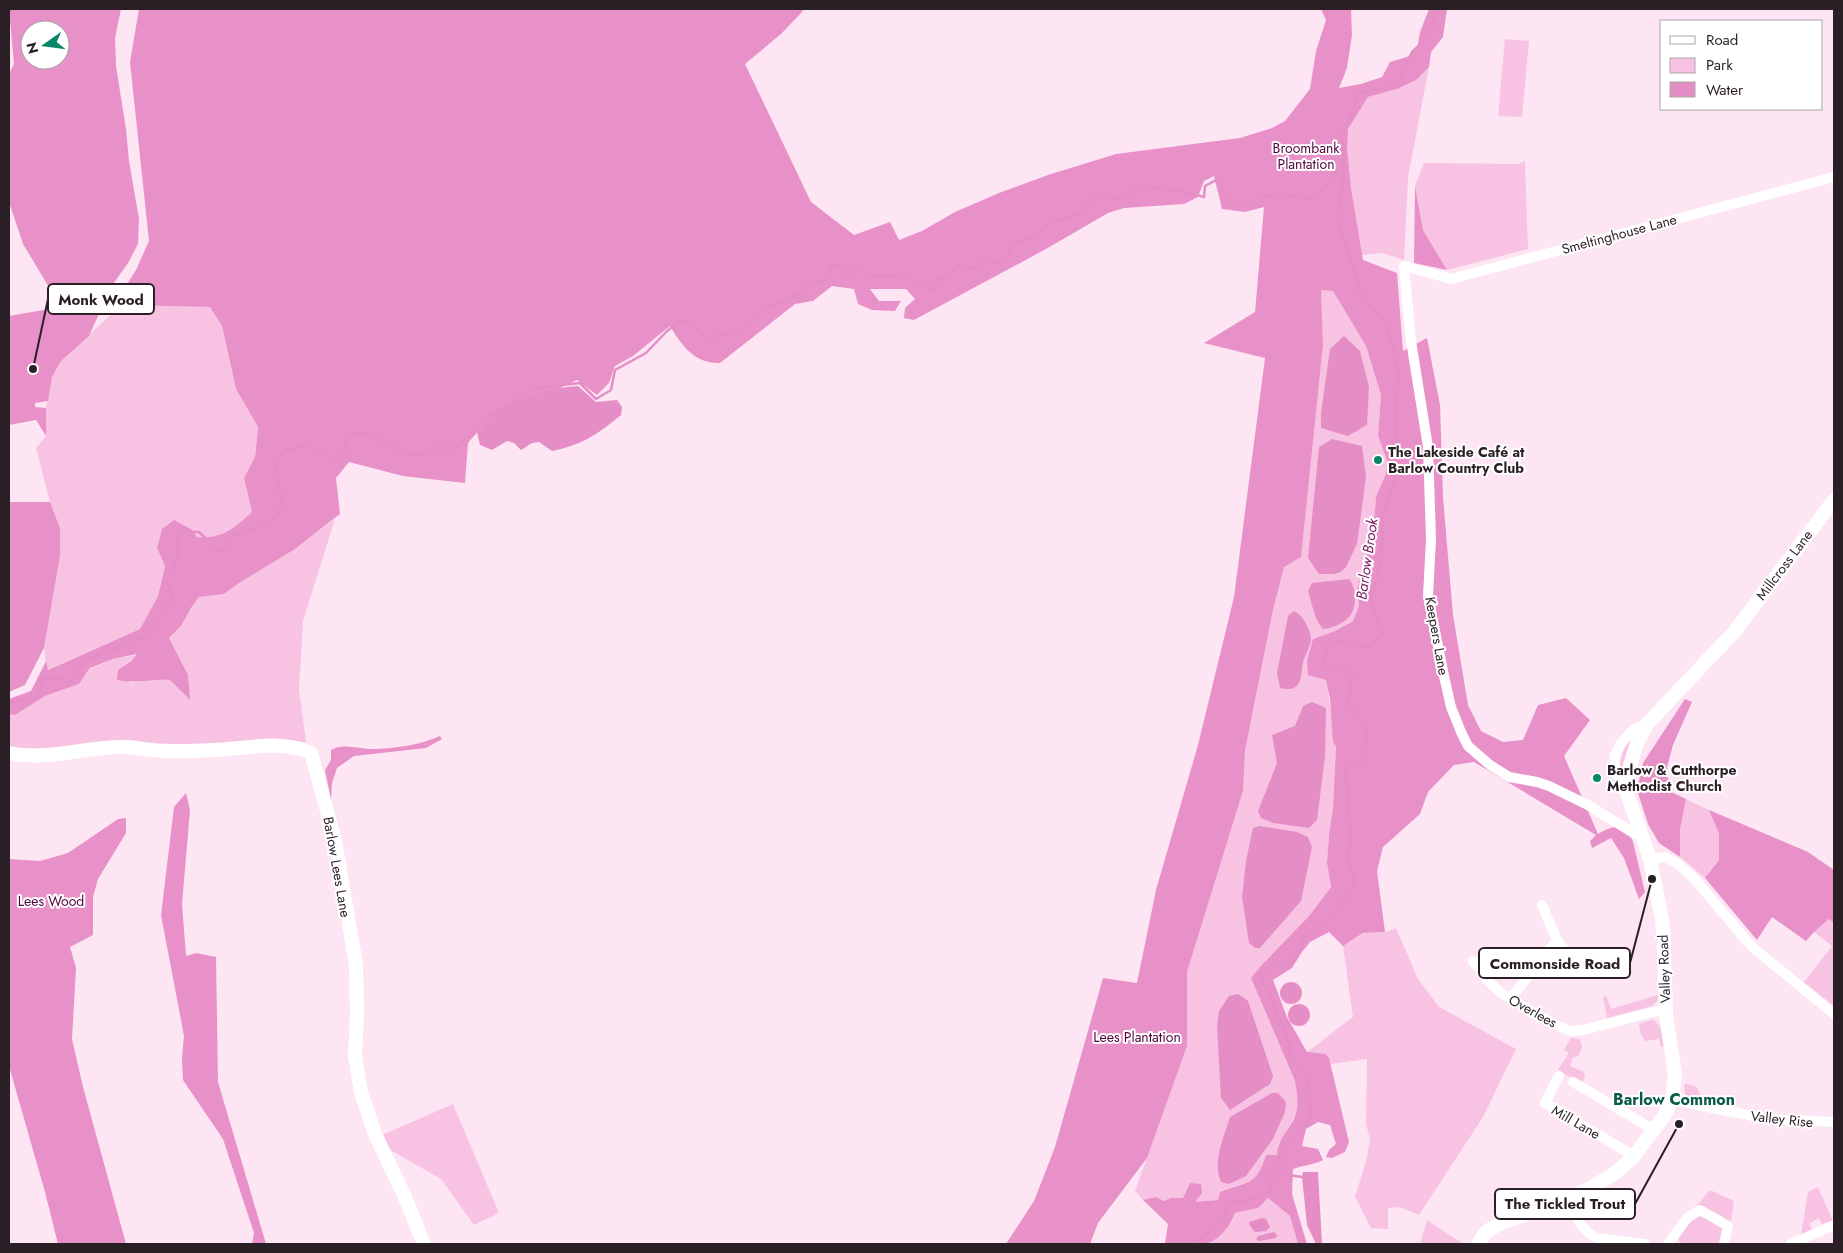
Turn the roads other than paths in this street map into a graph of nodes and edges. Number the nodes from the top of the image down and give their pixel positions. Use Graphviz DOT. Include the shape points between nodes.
graph roads {
  1 [pos="1834,177"];
  2 [pos="1404,266"];
  3 [pos="1834,500"];
  4 [pos="1735,631"];
  5 [pos="9,753"];
  6 [pos="1641,832"];
  7 [pos="1650,859"];
  8 [pos="1542,906"];
  9 [pos="1557,940"];
  10 [pos="1568,955"];
  11 [pos="1473,961"];
  12 [pos="1510,999"];
  13 [pos="1665,1008"];
  14 [pos="1834,1014"];
  15 [pos="1559,1076"];
  16 [pos="1573,1082"];
  17 [pos="1672,1100"];
  18 [pos="1834,1122"];
  19 [pos="1654,1130"];
  20 [pos="1634,1156"];
  21 [pos="1566,1199"];
  22 [pos="1834,1225"];
  23 [pos="424,1244"];
  24 [pos="1478,1244"];
  25 [pos="1644,1244"];
  26 [pos="1668,1244"];
  27 [pos="1724,1244"];
  28 [pos="1792,1244"];
  1 -- 2 [label="street, Smeltinghouse Lane" via="1450,279"];
  2 -- 6 [label="street, Keepers Lane" via="1411,341 1428,448 1431,539 1428,596 1451,707 1461,732 1468,746 1509,777 1549,786 1636,834"];
  3 -- 4 [label="main road, Millcross Lane"];
  4 -- 6 [label="main road, Valley Road" via="1647,724 1637,743 1630,765 1627,793"];
  5 -- 23 [label="main road, Barlow Lees Lane" via="22,756 56,754 120,746 163,750 282,746 301,748 311,753 335,840 356,965 355,1056 361,1092 375,1134"];
  6 -- 7 [label="main road, Valley Road"];
  7 -- 13 [label="main road, Valley Road" via="1664,944"];
  7 -- 14 [label="street" via="1665,857 1678,864 1693,877 1751,946"];
  8 -- 9 [label="street"];
  9 -- 10 [label="street"];
  9 -- 12 [label="street"];
  11 -- 12 [label="street, Overlees" via="1488,981"];
  12 -- 13 [label="street, Overlees" via="1570,1031"];
  13 -- 17 [label="main road, Valley Road" via="1675,1074"];
  15 -- 20 [label="street, Mill Lane" via="1545,1103"];
  16 -- 19 [label="street"];
  17 -- 18 [label="street, Valley Rise" via="1768,1120"];
  17 -- 19 [label="main road, Valley Road"];
  19 -- 20 [label="main road, Valley Road"];
  20 -- 21 [label="main road, Valley Road" via="1618,1171"];
  21 -- 24 [label="main road, Valley Road" via="1497,1225 1486,1232"];
  21 -- 25 [label="street" via="1584,1231 1590,1235"];
  22 -- 28 [label="street"];
  26 -- 27 [label="street" via="1688,1218 1700,1210 1728,1226"];
}
